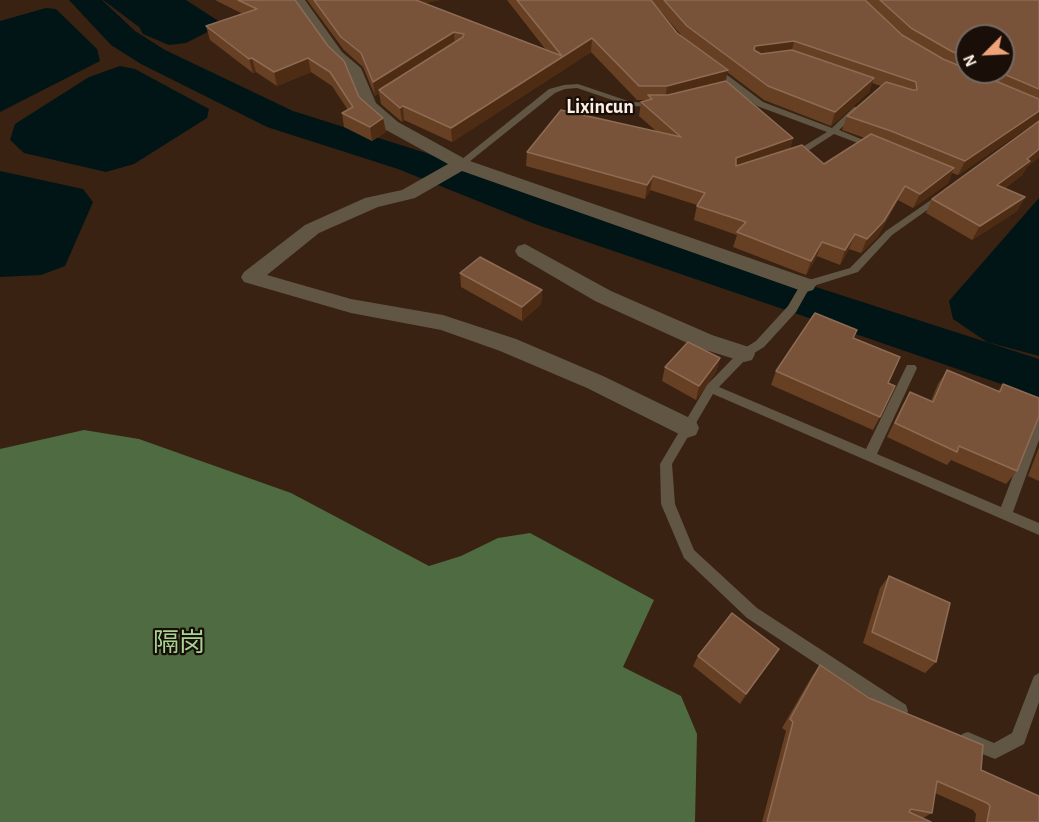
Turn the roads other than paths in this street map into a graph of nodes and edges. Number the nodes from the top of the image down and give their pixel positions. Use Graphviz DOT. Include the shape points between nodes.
graph roads {
  1 [pos="298,0"];
  2 [pos="708,64"];
  3 [pos="735,86"];
  4 [pos="725,89"];
  5 [pos="863,104"];
  6 [pos="665,105"];
  7 [pos="832,132"];
  8 [pos="882,148"];
  9 [pos="780,161"];
  10 [pos="450,171"];
  11 [pos="951,188"];
  12 [pos="525,251"];
  13 [pos="804,288"];
  14 [pos="744,354"];
  15 [pos="911,368"];
  16 [pos="711,388"];
  17 [pos="1039,423"];
  18 [pos="687,428"];
  19 [pos="869,457"];
  20 [pos="1006,512"];
  21 [pos="1039,529"];
  22 [pos="1039,681"];
  23 [pos="912,716"];
  24 [pos="954,734"];
  1 -- 10 [label="street" via="337,55 355,71 392,126"];
  2 -- 3 [label="lane"];
  3 -- 4 [label="lane"];
  3 -- 7 [label="lane" via="760,104"];
  5 -- 7 [label="lane"];
  6 -- 10 [label="lane" via="630,104 578,86 564,87 552,91"];
  7 -- 8 [label="lane"];
  7 -- 9 [label="lane"];
  10 -- 13 [label="street"];
  10 -- 18 [label="street" via="408,194 372,202 312,229 251,277 351,306 443,323 508,345 595,382"];
  11 -- 13 [label="lane" via="889,233 854,270"];
  12 -- 14 [label="street" via="603,296 704,341"];
  13 -- 14 [label="lane" via="792,309 760,344"];
  14 -- 16 [label="lane"];
  15 -- 19 [label="lane"];
  16 -- 18 [label="lane"];
  16 -- 19 [label="lane"];
  17 -- 20 [label="lane"];
  18 -- 23 [label="lane" via="666,464 668,504 689,554 752,613 891,708"];
  19 -- 20 [label="lane"];
  20 -- 21 [label="lane"];
  22 -- 24 [label="lane" via="1018,738 995,751"];
}
